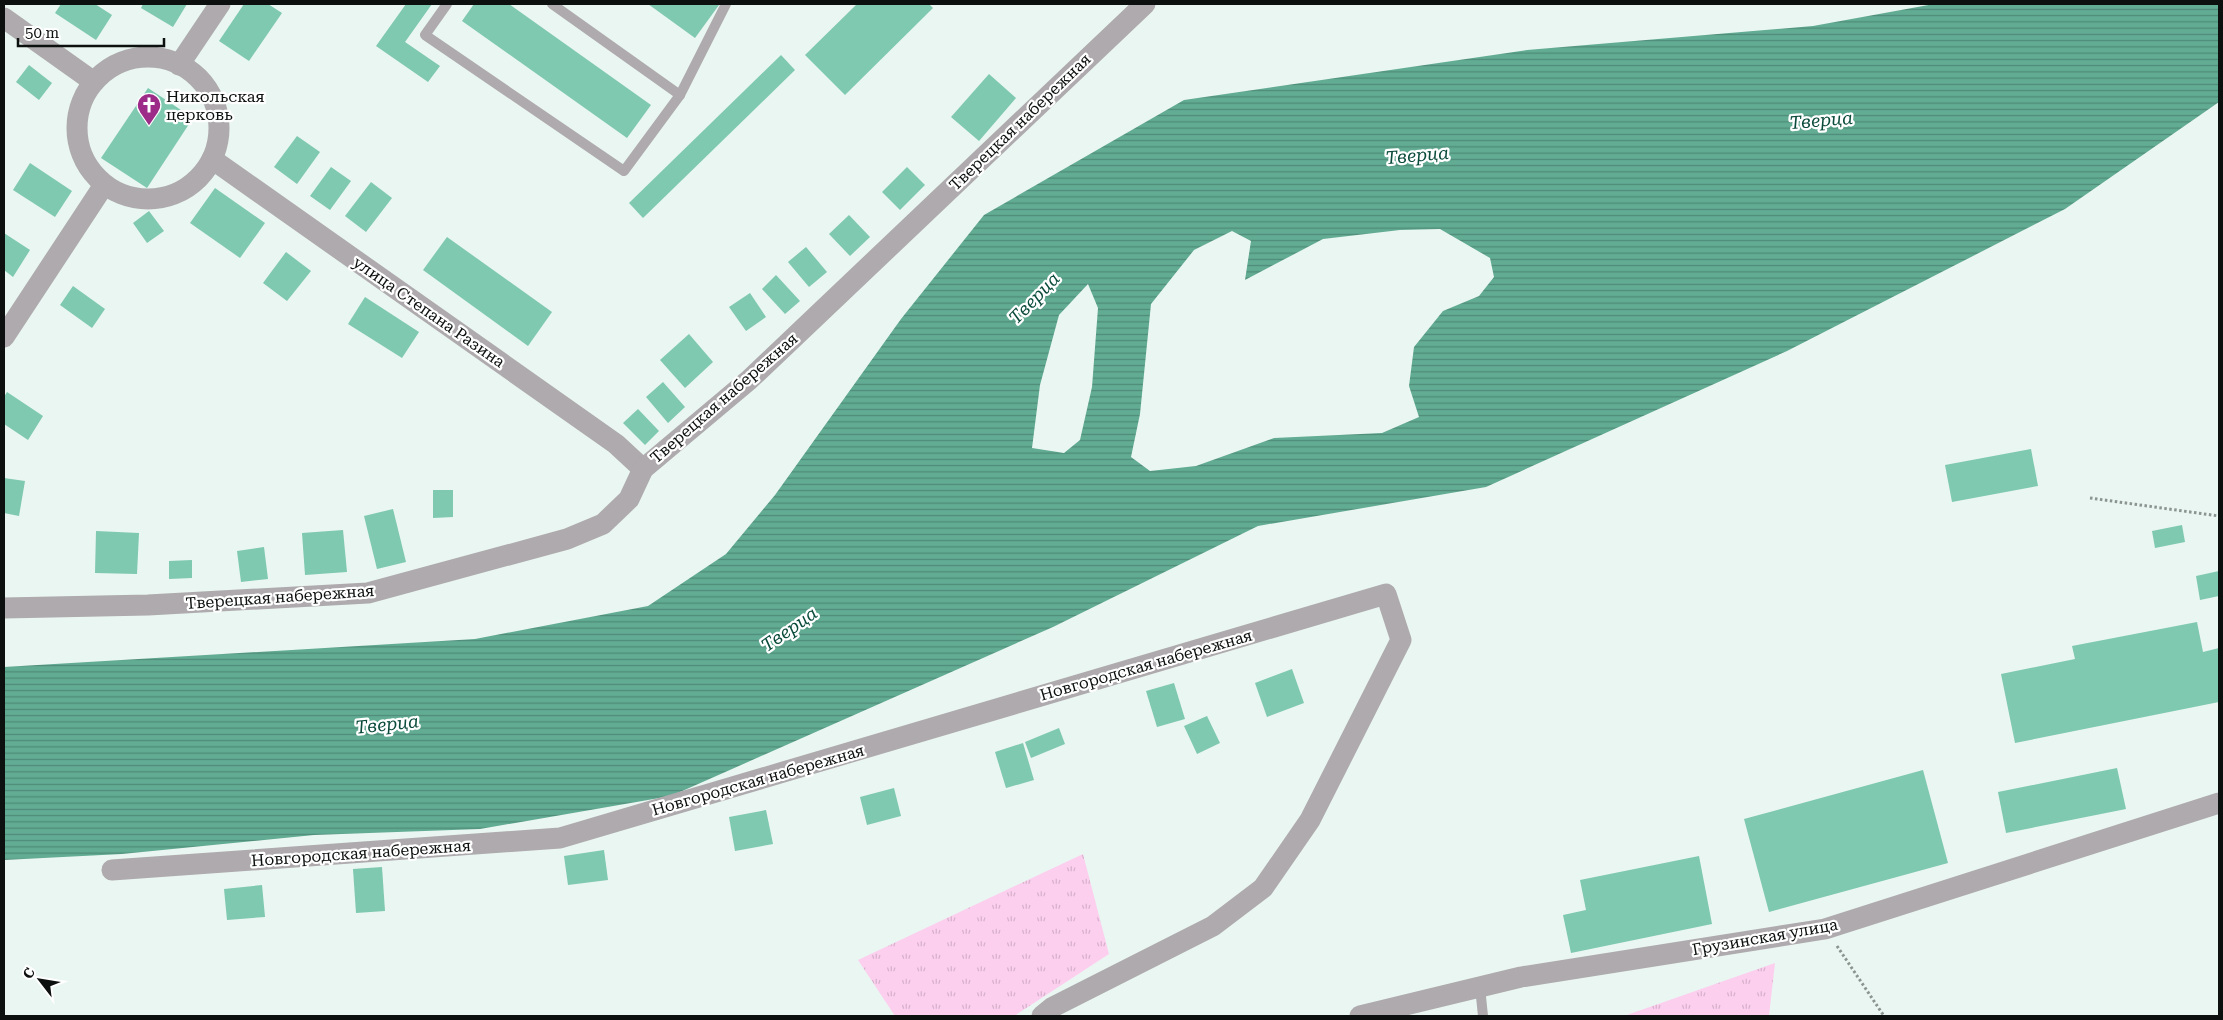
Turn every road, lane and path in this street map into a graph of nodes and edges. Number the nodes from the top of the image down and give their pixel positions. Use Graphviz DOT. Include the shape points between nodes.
graph roads {
  1 [pos="220,4"];
  2 [pos="447,4"];
  3 [pos="552,4"];
  4 [pos="726,4"];
  5 [pos="1145,4"];
  6 [pos="4,18"];
  7 [pos="179,65"];
  8 [pos="94,82"];
  9 [pos="680,95"];
  10 [pos="212,159"];
  11 [pos="104,185"];
  12 [pos="4,337"];
  13 [pos="643,469"];
  14 [pos="2090,498"];
  15 [pos="2219,516"];
  16 [pos="4,608"];
  17 [pos="2219,803"];
  18 [pos="112,870"];
  19 [pos="1825,929"];
  20 [pos="1480,987"];
  21 [pos="1042,1016"];
  22 [pos="1360,1016"];
  23 [pos="1483,1016"];
  24 [pos="1884,1016"];
  1 -- 7 [label="street"];
  2 -- 9 [label="lane" via="425,35 624,171"];
  3 -- 9 [label="lane"];
  4 -- 9 [label="lane"];
  5 -- 13 [label="street, Тверецкая набережная" via="748,380"];
  6 -- 8 [label="street"];
  7 -- 8 [label="street" via="162,59 125,61"];
  7 -- 10 [label="street" via="207,89 215,105 218,142"];
  8 -- 11 [label="street" via="78,116 77,136 91,171"];
  10 -- 11 [label="street" via="200,177 189,186 164,198 143,200 122,195"];
  10 -- 13 [label="street, улица Степана Разина" via="608,438"];
  11 -- 12 [label="street"];
  13 -- 16 [label="street, Тверецкая набережная" via="629,499 603,524 567,538 368,593 157,605"];
  14 -- 15 [label="path"];
  17 -- 19 [label="street, Грузинская улица"];
  18 -- 21 [label="street, Новгородская набережная" via="560,838 1386,594 1401,640 1310,820 1264,888 1213,926"];
  19 -- 20 [label="street, Грузинская улица"];
  19 -- 24 [label="path"];
  20 -- 22 [label="street, Грузинская улица"];
  20 -- 23 [label="lane"];
}
